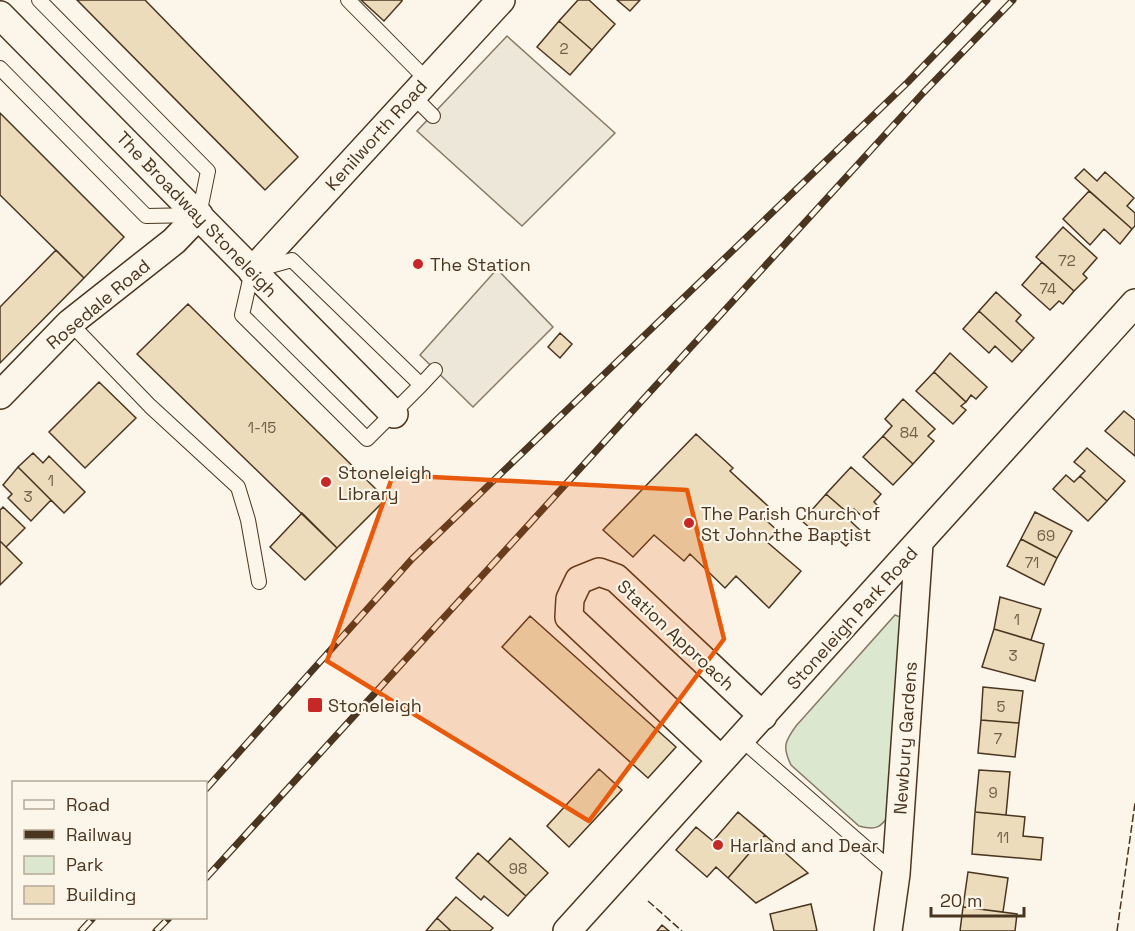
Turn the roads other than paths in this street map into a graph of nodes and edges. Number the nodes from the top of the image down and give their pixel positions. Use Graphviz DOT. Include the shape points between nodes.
graph roads {
  1 [pos="39,0"];
  2 [pos="348,0"];
  3 [pos="501,0"];
  4 [pos="0,15"];
  5 [pos="0,68"];
  6 [pos="419,88"];
  7 [pos="433,116"];
  8 [pos="199,215"];
  9 [pos="252,271"];
  10 [pos="1135,303"];
  11 [pos="70,323"];
  12 [pos="435,370"];
  13 [pos="421,385"];
  14 [pos="1,391"];
  15 [pos="394,414"];
  16 [pos="919,544"];
  17 [pos="259,582"];
  18 [pos="763,716"];
  19 [pos="742,740"];
  20 [pos="721,760"];
  21 [pos="896,874"];
  22 [pos="567,931"];
  23 [pos="888,931"];
  1 -- 8 [label="lane" via="207,171"];
  2 -- 6 [label="lane"];
  3 -- 6 [label="street, Kenilworth Road"];
  4 -- 8 [label="street, The Broadway Stoneleigh"];
  5 -- 8 [label="lane" via="146,216"];
  6 -- 7 [label="lane"];
  6 -- 9 [label="street, Kenilworth Road"];
  8 -- 9 [label="street, The Broadway Stoneleigh"];
  8 -- 11 [label="street, Rosedale Road" via="174,241"];
  9 -- 13 [label="lane" via="292,260"];
  9 -- 15 [label="street, The Broadway Stoneleigh"];
  9 -- 15 [label="lane" via="242,315 367,439"];
  10 -- 16 [label="street, Stoneleigh Park Road"];
  11 -- 14 [label="street, Rosedale Road"];
  11 -- 17 [label="lane" via="150,406 238,488"];
  12 -- 13 [label="lane"];
  13 -- 15 [label="lane"];
  16 -- 18 [label="street, Stoneleigh Park Road"];
  16 -- 21 [label="street, Newbury Gardens"];
  18 -- 19 [label="street, Stoneleigh Park Road"];
  18 -- 20 [label="street, Station Approach" via="616,578 599,572 579,580 570,599 569,617"];
  19 -- 20 [label="street, Stoneleigh Park Road"];
  19 -- 21 [label="lane"];
  20 -- 22 [label="street, Stoneleigh Park Road"];
  21 -- 23 [label="street, Newbury Gardens"];
}
